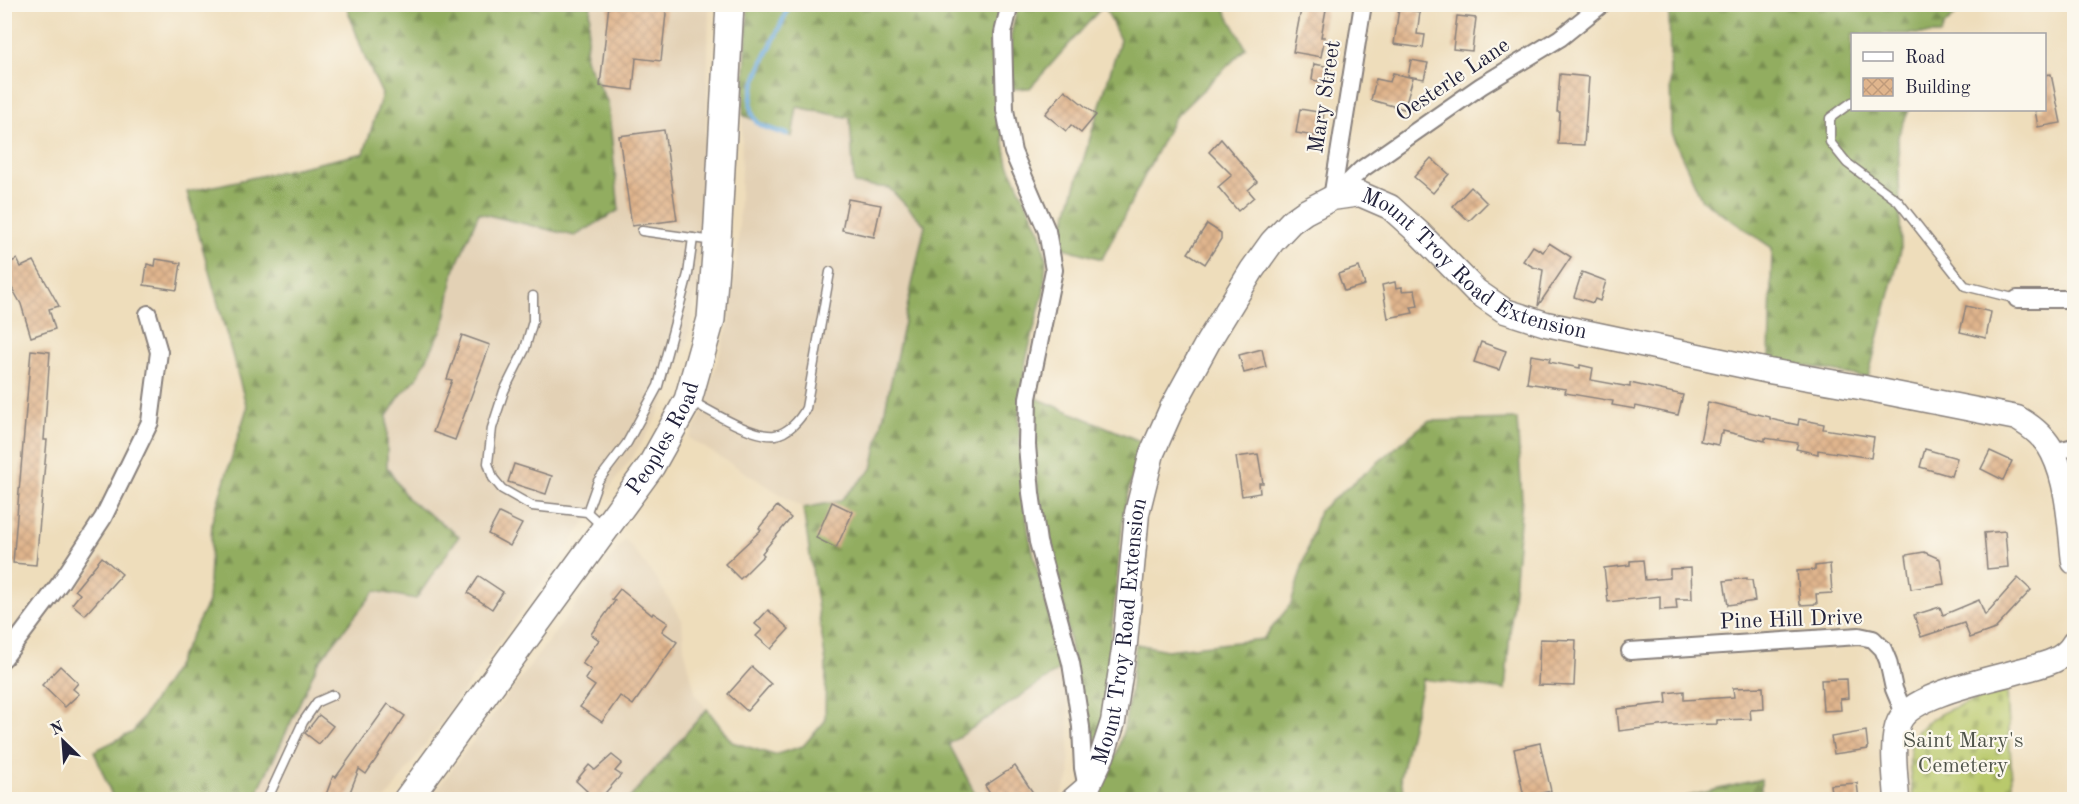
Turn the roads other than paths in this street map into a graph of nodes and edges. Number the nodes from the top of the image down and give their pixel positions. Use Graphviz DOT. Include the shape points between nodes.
graph roads {
  1 [pos="730,4"];
  2 [pos="1011,4"];
  3 [pos="1363,4"];
  4 [pos="1602,4"];
  5 [pos="1851,103"];
  6 [pos="1332,198"];
  7 [pos="642,231"];
  8 [pos="705,240"];
  9 [pos="830,272"];
  10 [pos="533,296"];
  11 [pos="2017,299"];
  12 [pos="2074,299"];
  13 [pos="147,314"];
  14 [pos="688,400"];
  15 [pos="2064,449"];
  16 [pos="596,520"];
  17 [pos="2074,562"];
  18 [pos="2074,644"];
  19 [pos="1630,651"];
  20 [pos="4,658"];
  21 [pos="333,695"];
  22 [pos="1904,713"];
  23 [pos="1080,794"];
  24 [pos="267,800"];
  25 [pos="407,800"];
  26 [pos="1897,800"];
  1 -- 8 [label="main road, Peoples Road"];
  2 -- 23 [label="street" via="1003,33 1005,110 1013,152 1047,231 1054,270 1028,398 1031,493 1038,542 1071,663 1081,727"];
  3 -- 6 [label="street, Mary Street"];
  4 -- 6 [label="street, Oesterle Lane" via="1560,38 1482,86 1362,169"];
  5 -- 11 [label="lane" via="1830,118 1830,142 1847,163 1898,201 1965,286"];
  6 -- 15 [label="street, Mount Troy Road Extension" via="1360,194 1390,207 1476,291 1505,311 1546,324 1769,371 2018,418"];
  6 -- 23 [label="street, Mount Troy Road Extension" via="1291,222 1252,270 1172,408 1152,453 1137,513 1113,722 1102,756"];
  7 -- 8 [label="lane"];
  8 -- 14 [label="main road, Peoples Road" via="711,319"];
  8 -- 16 [label="lane" via="688,274 658,386 627,443 598,481"];
  9 -- 14 [label="lane" via="806,408 792,426 768,435"];
  10 -- 16 [label="lane" via="533,321 492,428 488,463 493,478 519,501"];
  11 -- 12 [label="street"];
  13 -- 20 [label="street" via="159,351 150,422 103,518"];
  14 -- 16 [label="main road, Peoples Road" via="651,466"];
  15 -- 17 [label="street, Mount Troy Road Extension" via="2064,484"];
  16 -- 25 [label="main road, Peoples Road"];
  18 -- 22 [label="street" via="2070,651 2048,663 1940,694"];
  19 -- 22 [label="street, Pine Hill Drive" via="1859,636 1873,639 1888,661"];
  21 -- 24 [label="lane" via="317,702 303,722"];
  22 -- 26 [label="street" via="1895,741"];
}
